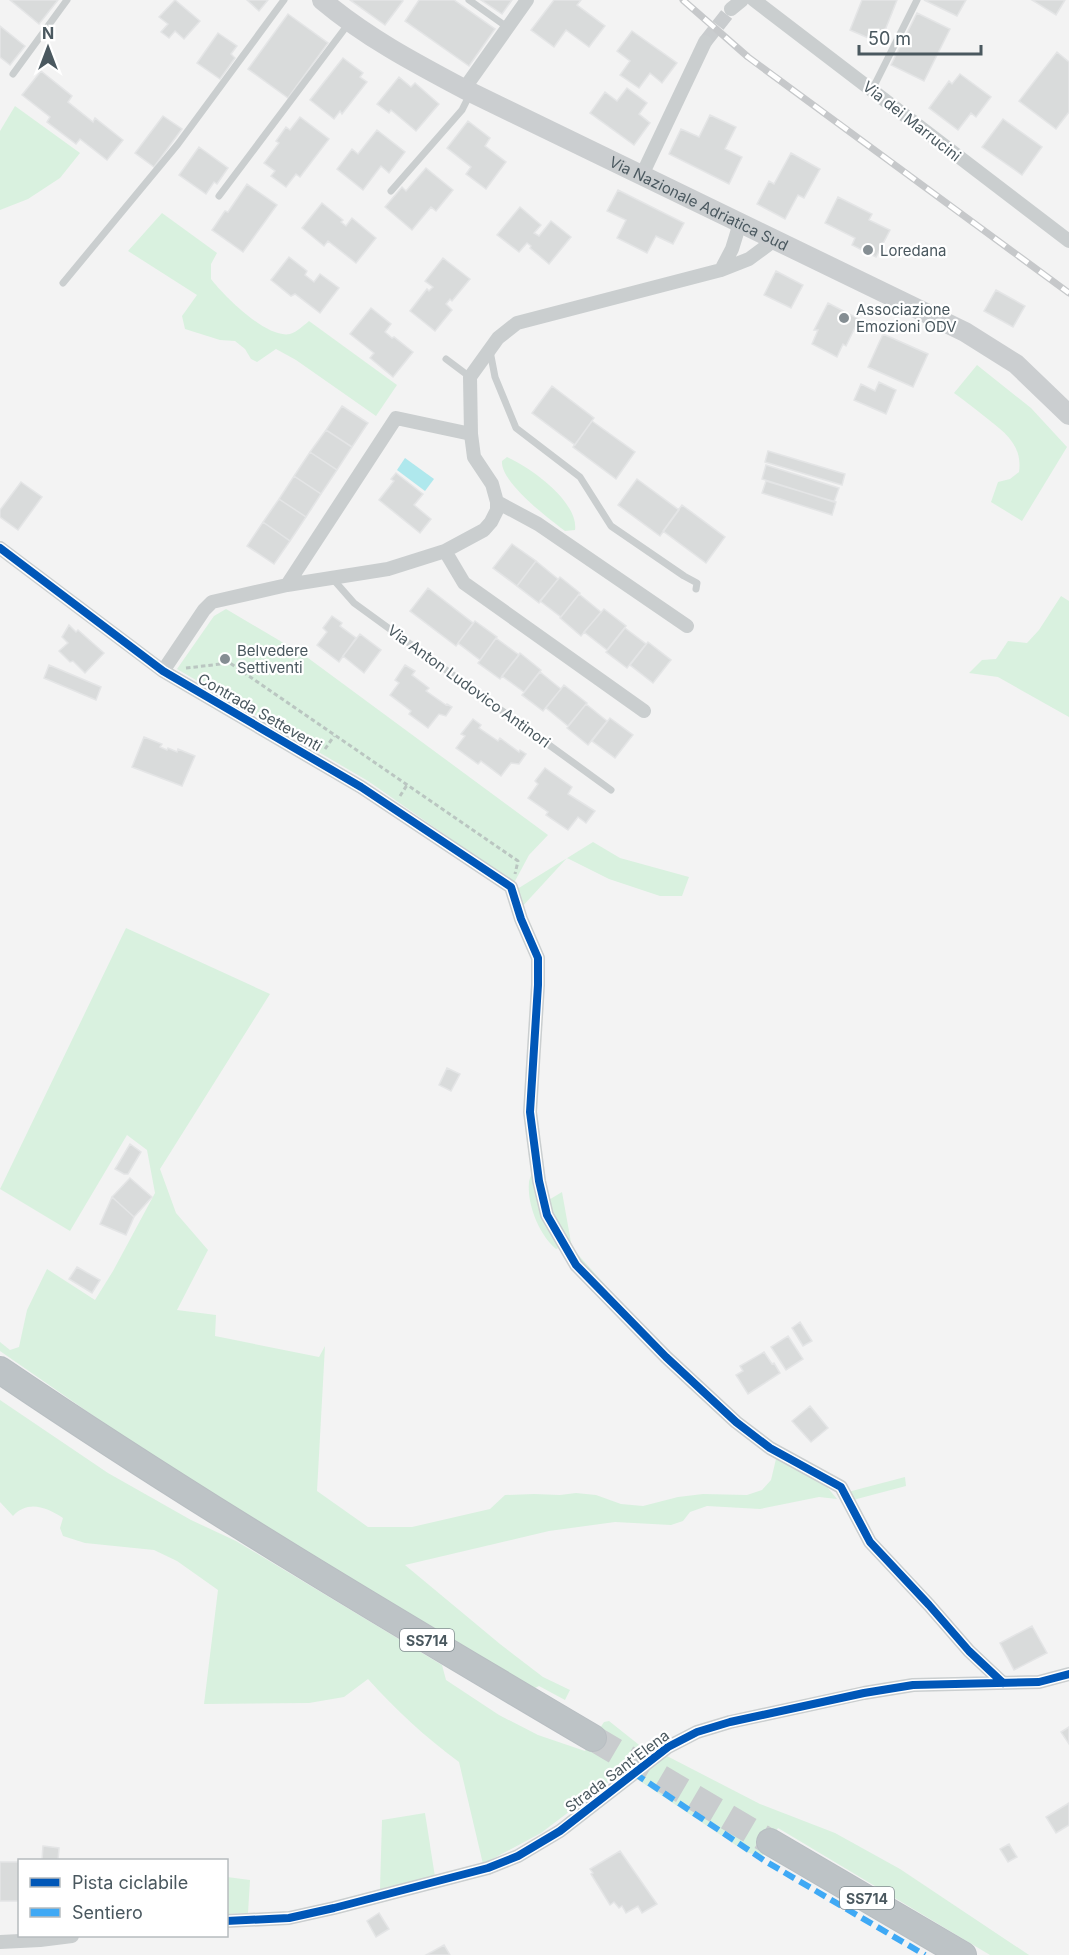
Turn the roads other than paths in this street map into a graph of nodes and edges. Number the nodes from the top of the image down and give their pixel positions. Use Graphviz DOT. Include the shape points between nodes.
graph roads {
  1 [pos="67,0"];
  2 [pos="284,0"];
  3 [pos="322,0"];
  4 [pos="468,0"];
  5 [pos="527,0"];
  6 [pos="754,0"];
  7 [pos="917,0"];
  8 [pos="349,22"];
  9 [pos="507,27"];
  10 [pos="705,42"];
  11 [pos="13,74"];
  12 [pos="467,90"];
  13 [pos="872,90"];
  14 [pos="642,175"];
  15 [pos="392,191"];
  16 [pos="219,196"];
  17 [pos="740,223"];
  18 [pos="776,239"];
  19 [pos="1069,241"];
  20 [pos="721,270"];
  21 [pos="63,283"];
  22 [pos="489,350"];
  23 [pos="446,359"];
  24 [pos="470,377"];
  25 [pos="1069,415"];
  26 [pos="471,434"];
  27 [pos="497,502"];
  28 [pos="0,548"];
  29 [pos="445,551"];
  30 [pos="332,578"];
  31 [pos="287,585"];
  32 [pos="696,589"];
  33 [pos="687,626"];
  34 [pos="163,671"];
  35 [pos="644,711"];
  36 [pos="611,789"];
  37 [pos="0,1371"];
  38 [pos="1069,1674"];
  39 [pos="1003,1683"];
  40 [pos="593,1738"];
  41 [pos="770,1842"];
  42 [pos="228,1921"];
  43 [pos="59,1937"];
  44 [pos="0,1942"];
  45 [pos="963,1955"];
  1 -- 11 [label="lane"];
  2 -- 21 [label="lane" via="178,144"];
  3 -- 8 [label="main road, Via Nazionale Adriatica Sud"];
  4 -- 9 [label="lane"];
  5 -- 9 [label="street"];
  6 -- 13 [label="street, Via dei Marrucini"];
  7 -- 13 [label="lane"];
  8 -- 12 [label="main road, Via Nazionale Adriatica Sud" via="396,53"];
  8 -- 16 [label="lane"];
  9 -- 12 [label="street"];
  10 -- 14 [label="street"];
  12 -- 14 [label="main road, Via Nazionale Adriatica Sud"];
  12 -- 15 [label="lane" via="462,110"];
  13 -- 19 [label="street, Via dei Marrucini"];
  14 -- 17 [label="main road, Via Nazionale Adriatica Sud"];
  17 -- 18 [label="main road, Via Nazionale Adriatica Sud"];
  17 -- 20 [label="street"];
  18 -- 20 [label="street" via="749,259"];
  18 -- 25 [label="main road, Via Nazionale Adriatica Sud" via="965,332 1016,364"];
  20 -- 22 [label="street" via="518,323"];
  22 -- 24 [label="street"];
  22 -- 32 [label="lane" via="495,377 516,428 580,477 611,526 697,582"];
  23 -- 24 [label="lane"];
  24 -- 26 [label="street"];
  26 -- 27 [label="street" via="474,457 492,484"];
  26 -- 31 [label="street" via="396,418"];
  27 -- 29 [label="street" via="497,510 484,530"];
  27 -- 33 [label="street" via="538,524"];
  28 -- 34 [label="street, Contrada Setteventi"];
  29 -- 30 [label="street" via="388,569"];
  29 -- 35 [label="street" via="464,582"];
  30 -- 31 [label="street"];
  30 -- 36 [label="lane, Via Anton Ludovico Antinori" via="354,603"];
  31 -- 34 [label="street" via="212,602"];
  34 -- 39 [label="street, Contrada Setteventi" via="362,787 511,889 538,958 530,1112 539,1181 547,1215 576,1265 736,1422 770,1448 837,1483 870,1542"];
  37 -- 40 [label="highway, SS714" via="261,1540"];
  38 -- 39 [label="street, Strada Sant'Elena" via="1039,1682"];
  39 -- 42 [label="street, Strada Sant'Elena" via="913,1685 697,1732 668,1747 560,1831 518,1856 488,1868 334,1908 289,1918"];
  41 -- 45 [label="highway, SS714"];
  43 -- 44 [label="street"];
}
